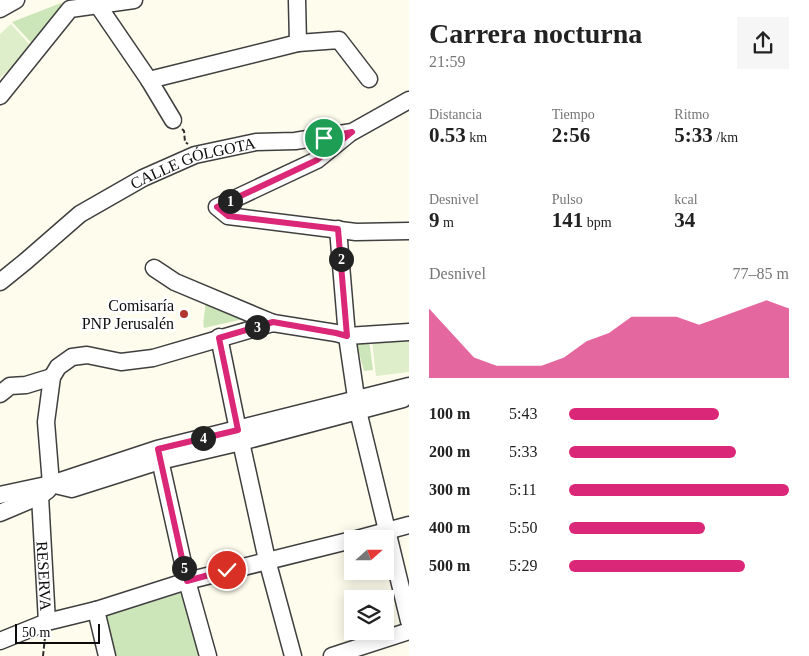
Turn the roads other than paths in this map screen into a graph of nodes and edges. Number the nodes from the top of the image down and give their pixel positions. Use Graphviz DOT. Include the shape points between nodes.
graph roads {
  1 [pos="16,0"];
  2 [pos="134,0"];
  3 [pos="297,0"];
  4 [pos="98,2"];
  5 [pos="70,5"];
  6 [pos="0,9"];
  7 [pos="298,43"];
  8 [pos="369,79"];
  9 [pos="149,80"];
  10 [pos="0,96"];
  11 [pos="409,100"];
  12 [pos="173,120"];
  13 [pos="352,132"];
  14 [pos="338,229"];
  15 [pos="409,231"];
  16 [pos="154,268"];
  17 [pos="0,282"];
  18 [pos="273,322"];
  19 [pos="409,332"];
  20 [pos="347,336"];
  21 [pos="219,338"];
  22 [pos="52,377"];
  23 [pos="409,386"];
  24 [pos="0,394"];
  25 [pos="409,397"];
  26 [pos="357,405"];
  27 [pos="240,436"];
  28 [pos="159,455"];
  29 [pos="46,490"];
  30 [pos="0,495"];
  31 [pos="0,513"];
  32 [pos="409,525"];
  33 [pos="388,530"];
  34 [pos="392,530"];
  35 [pos="344,542"];
  36 [pos="267,560"];
  37 [pos="394,560"];
  38 [pos="187,581"];
  39 [pos="96,610"];
  40 [pos="47,622"];
  41 [pos="409,622"];
  42 [pos="409,631"];
  43 [pos="0,642"];
  44 [pos="107,656"];
  45 [pos="208,656"];
  46 [pos="293,656"];
  47 [pos="332,656"];
  1 -- 6 [label="street"];
  2 -- 4 [label="street"];
  3 -- 7 [label="street"];
  4 -- 5 [label="street"];
  4 -- 9 [label="street"];
  5 -- 10 [label="street"];
  7 -- 8 [label="street" via="339,40"];
  7 -- 9 [label="street"];
  9 -- 12 [label="street"];
  11 -- 13 [label="street, CALLE GÓLGOTA"];
  13 -- 14 [label="street" via="317,160 217,207 228,216"];
  13 -- 17 [label="street, CALLE GÓLGOTA" via="295,142 256,142 194,155 143,178 80,214"];
  14 -- 15 [label="street"];
  14 -- 20 [label="street"];
  16 -- 18 [label="street" via="175,282"];
  18 -- 20 [label="street"];
  18 -- 21 [label="street"];
  19 -- 20 [label="street"];
  20 -- 26 [label="street"];
  21 -- 22 [label="street" via="153,358 121,362 87,355 72,357 58,367"];
  21 -- 27 [label="street"];
  22 -- 24 [label="street" via="26,386 10,386"];
  22 -- 29 [label="street, RESERVA" via="46,422"];
  23 -- 26 [label="street"];
  25 -- 26 [label="street"];
  26 -- 27 [label="street"];
  26 -- 33 [label="street"];
  27 -- 28 [label="street"];
  27 -- 36 [label="street"];
  28 -- 29 [label="street" via="72,489"];
  28 -- 38 [label="street"];
  29 -- 30 [label="street"];
  29 -- 31 [label="street"];
  29 -- 40 [label="street, RESERVA"];
  32 -- 34 [label="street"];
  35 -- 36 [label="street"];
  36 -- 38 [label="street"];
  36 -- 46 [label="street"];
  37 -- 41 [label="street"];
  38 -- 39 [label="street"];
  38 -- 45 [label="street"];
  39 -- 40 [label="street"];
  39 -- 44 [label="street"];
  40 -- 43 [label="street"];
  42 -- 47 [label="street"];
}
